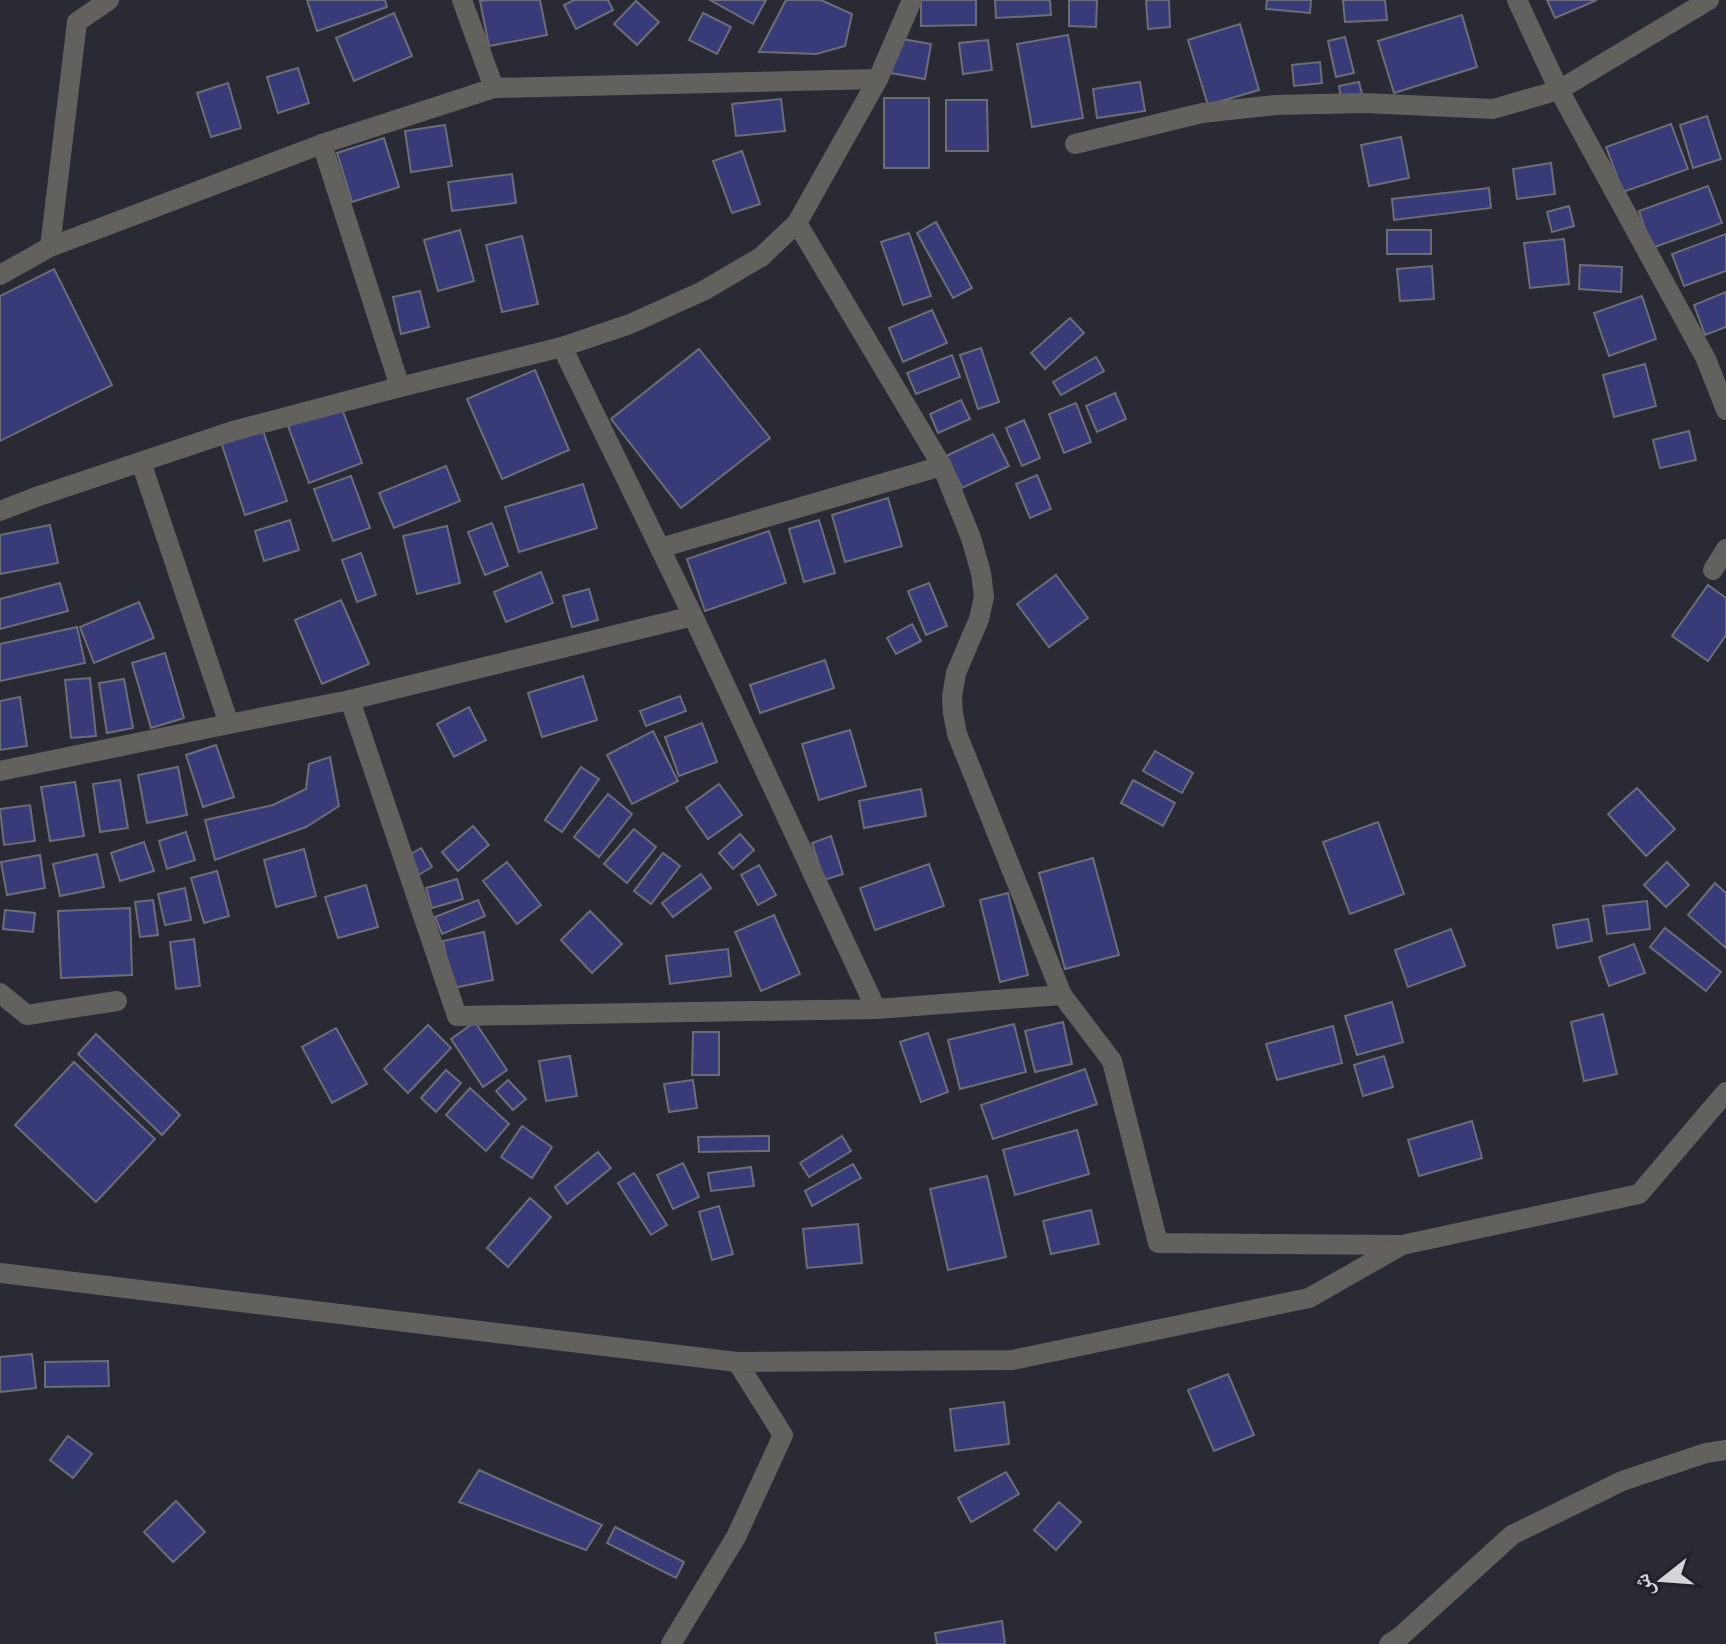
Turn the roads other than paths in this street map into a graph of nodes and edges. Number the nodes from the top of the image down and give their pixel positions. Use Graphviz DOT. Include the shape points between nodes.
graph roads {
  1 [pos="109,0"];
  2 [pos="462,0"];
  3 [pos="912,0"];
  4 [pos="1517,0"];
  5 [pos="1709,0"];
  6 [pos="878,79"];
  7 [pos="494,88"];
  8 [pos="1559,90"];
  9 [pos="322,144"];
  10 [pos="1075,144"];
  11 [pos="797,223"];
  12 [pos="50,247"];
  13 [pos="0,275"];
  14 [pos="562,347"];
  15 [pos="400,387"];
  16 [pos="1726,410"];
  17 [pos="141,462"];
  18 [pos="942,466"];
  19 [pos="0,511"];
  20 [pos="660,548"];
  21 [pos="1726,549"];
  22 [pos="1713,570"];
  23 [pos="693,616"];
  24 [pos="350,700"];
  25 [pos="229,724"];
  26 [pos="0,771"];
  27 [pos="0,993"];
  28 [pos="1062,995"];
  29 [pos="117,1001"];
  30 [pos="876,1009"];
  31 [pos="1726,1092"];
  32 [pos="1402,1245"];
  33 [pos="0,1273"];
  34 [pos="737,1362"];
  35 [pos="1726,1450"];
  36 [pos="671,1644"];
  37 [pos="1389,1644"];
  1 -- 12 [label="street" via="77,22"];
  2 -- 7 [label="street"];
  3 -- 6 [label="street"];
  4 -- 8 [label="street"];
  5 -- 8 [label="street"];
  6 -- 7 [label="street"];
  6 -- 11 [label="street"];
  7 -- 9 [label="street"];
  8 -- 10 [label="street" via="1493,109 1365,103 1202,113"];
  8 -- 16 [label="street" via="1706,359"];
  9 -- 12 [label="street"];
  9 -- 15 [label="street"];
  11 -- 14 [label="street" via="761,257 703,291"];
  11 -- 18 [label="street"];
  12 -- 13 [label="street"];
  14 -- 15 [label="street"];
  14 -- 20 [label="street"];
  15 -- 17 [label="street" via="233,431"];
  17 -- 19 [label="street"];
  17 -- 25 [label="street"];
  18 -- 20 [label="street"];
  18 -- 28 [label="street" via="971,538 984,597 956,673 955,724"];
  20 -- 23 [label="street"];
  21 -- 22 [label="street"];
  23 -- 24 [label="street"];
  23 -- 30 [label="street"];
  24 -- 25 [label="street"];
  24 -- 30 [label="street" via="457,1016"];
  25 -- 26 [label="street"];
  27 -- 29 [label="street" via="27,1015"];
  28 -- 30 [label="street"];
  28 -- 32 [label="street" via="1112,1061 1158,1243"];
  31 -- 32 [label="street" via="1639,1194"];
  32 -- 34 [label="street" via="1309,1298 1012,1360"];
  33 -- 34 [label="street"];
  34 -- 36 [label="street" via="783,1435 736,1537"];
  35 -- 37 [label="street" via="1622,1481 1512,1535"];
}
